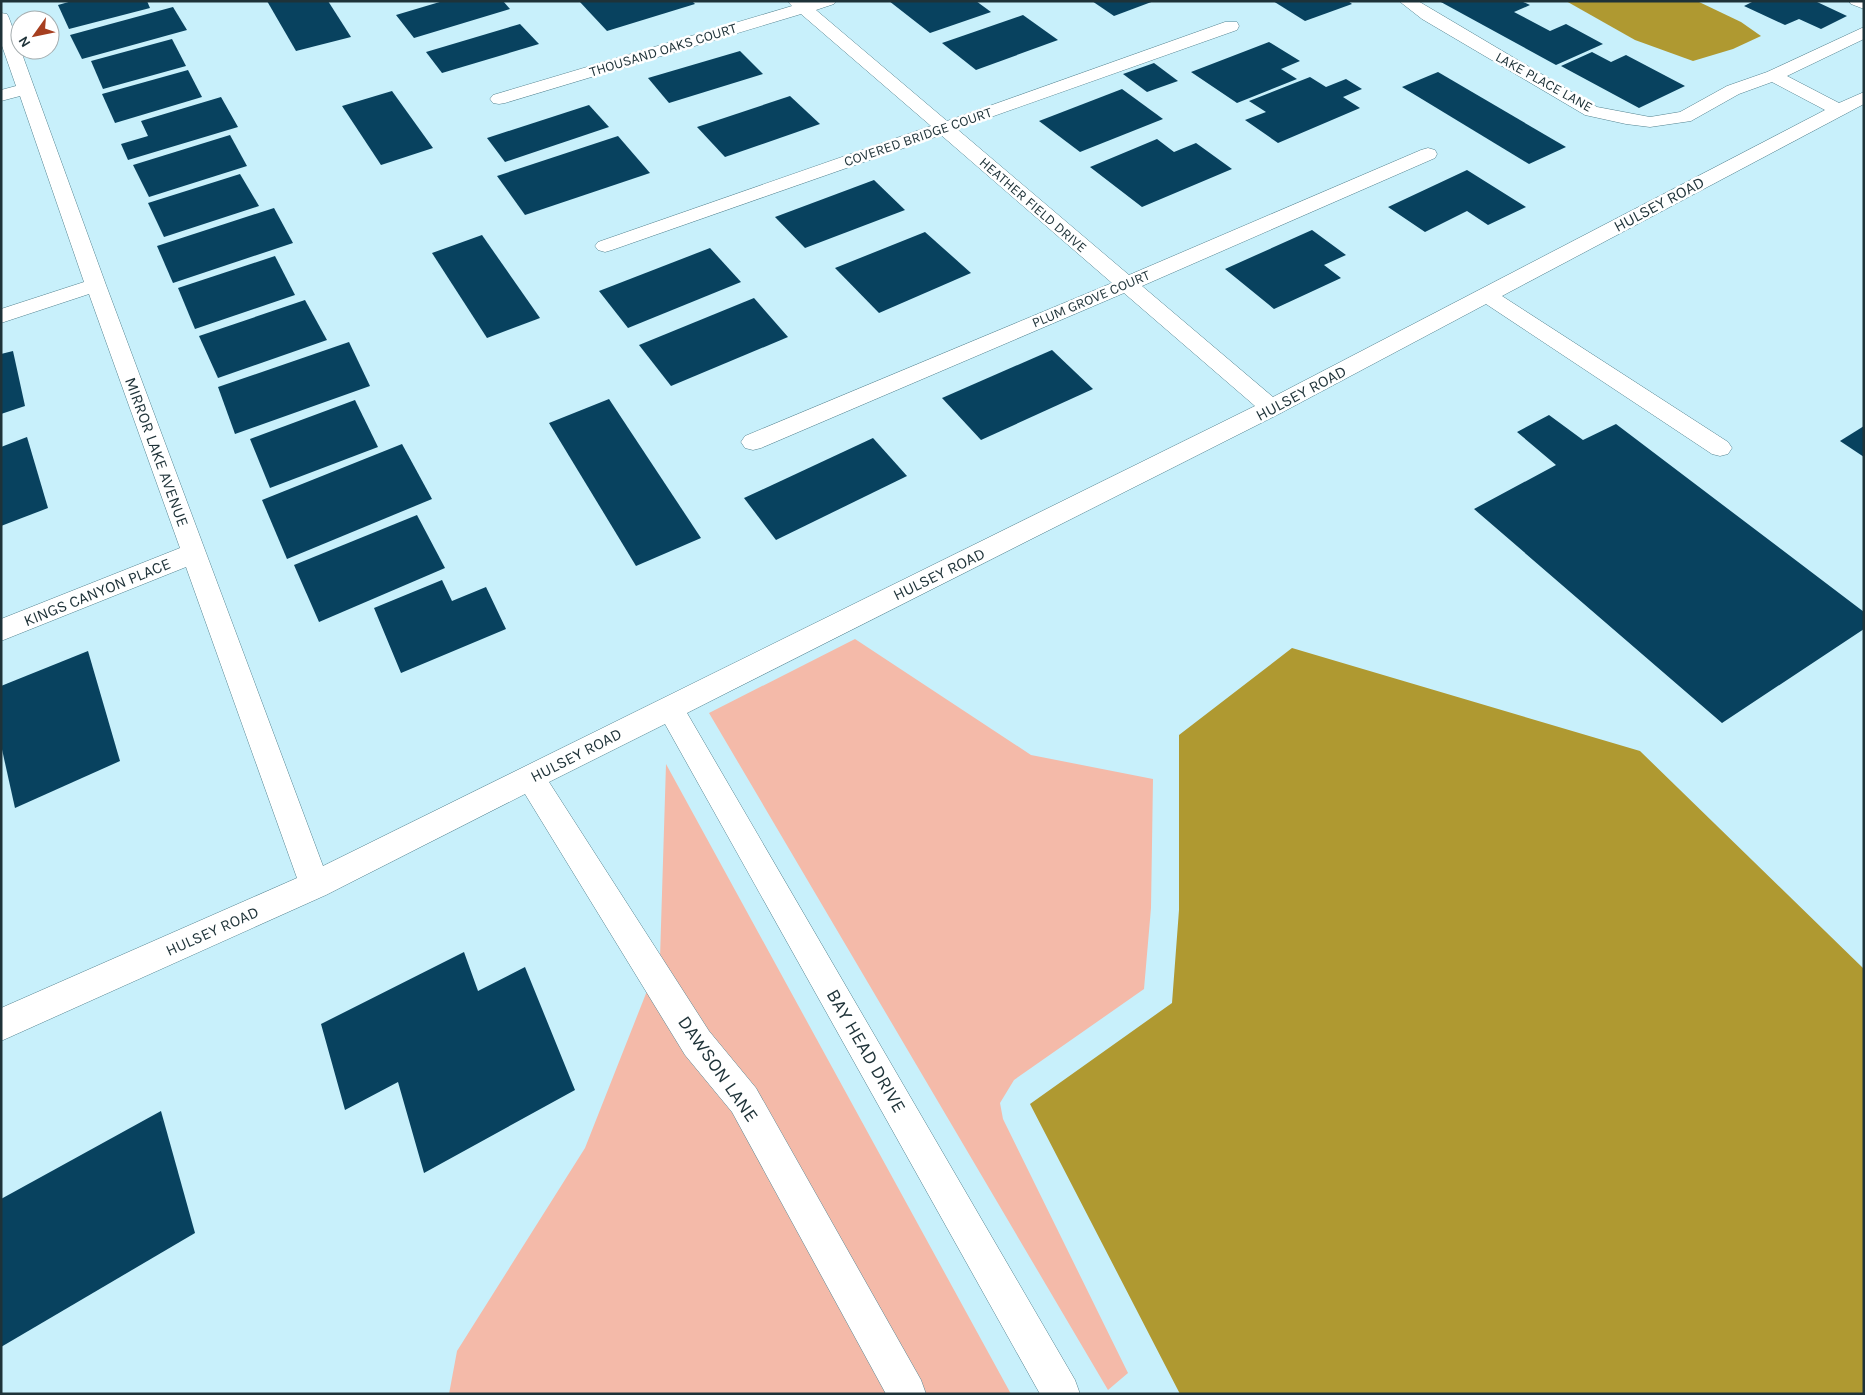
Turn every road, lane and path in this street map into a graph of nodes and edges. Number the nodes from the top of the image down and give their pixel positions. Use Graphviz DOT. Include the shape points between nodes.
graph roads {
  1 [pos="828,1"];
  2 [pos="1407,1"];
  3 [pos="1857,1"];
  4 [pos="1864,4"];
  5 [pos="801,5"];
  6 [pos="1,18"];
  7 [pos="1231,26"];
  8 [pos="1864,32"];
  9 [pos="1773,76"];
  10 [pos="26,89"];
  11 [pos="1,96"];
  12 [pos="1864,97"];
  13 [pos="499,99"];
  14 [pos="1839,110"];
  15 [pos="944,128"];
  16 [pos="1428,154"];
  17 [pos="605,246"];
  18 [pos="96,285"];
  19 [pos="1125,285"];
  20 [pos="1486,295"];
  21 [pos="1,316"];
  22 [pos="1271,408"];
  23 [pos="753,442"];
  24 [pos="1720,448"];
  25 [pos="194,553"];
  26 [pos="1,630"];
  27 [pos="670,708"];
  28 [pos="531,778"];
  29 [pos="315,885"];
  30 [pos="1,1025"];
  31 [pos="907,1394"];
  32 [pos="1061,1394"];
  1 -- 5 [label="street, THOUSAND OAKS COURT"];
  2 -- 9 [label="street, LAKE PLACE LANE" via="1591,110 1626,120 1650,122 1685,117 1733,90"];
  3 -- 4 [label="street"];
  5 -- 13 [label="street, THOUSAND OAKS COURT"];
  5 -- 15 [label="street, HEATHER FIELD DRIVE"];
  6 -- 10 [label="street, MIRROR LAKE AVENUE"];
  7 -- 15 [label="street, COVERED BRIDGE COURT"];
  8 -- 9 [label="street, LAKE PLACE LANE"];
  9 -- 14 [label="street"];
  10 -- 11 [label="street"];
  10 -- 18 [label="street, MIRROR LAKE AVENUE"];
  12 -- 14 [label="street, HULSEY ROAD"];
  14 -- 20 [label="street, HULSEY ROAD"];
  15 -- 17 [label="street, COVERED BRIDGE COURT"];
  15 -- 19 [label="street, HEATHER FIELD DRIVE"];
  16 -- 19 [label="street, PLUM GROVE COURT"];
  18 -- 21 [label="street"];
  18 -- 25 [label="street, MIRROR LAKE AVENUE"];
  19 -- 22 [label="street, HEATHER FIELD DRIVE"];
  19 -- 23 [label="street, PLUM GROVE COURT"];
  20 -- 22 [label="street, HULSEY ROAD"];
  20 -- 24 [label="street"];
  22 -- 27 [label="street, HULSEY ROAD"];
  25 -- 26 [label="street, KINGS CANYON PLACE"];
  25 -- 29 [label="street, MIRROR LAKE AVENUE"];
  27 -- 28 [label="street, HULSEY ROAD"];
  27 -- 32 [label="street, BAY HEAD DRIVE"];
  28 -- 29 [label="street, HULSEY ROAD"];
  28 -- 31 [label="street, DAWSON LANE" via="697,1043 744,1100"];
  29 -- 30 [label="street, HULSEY ROAD"];
}
